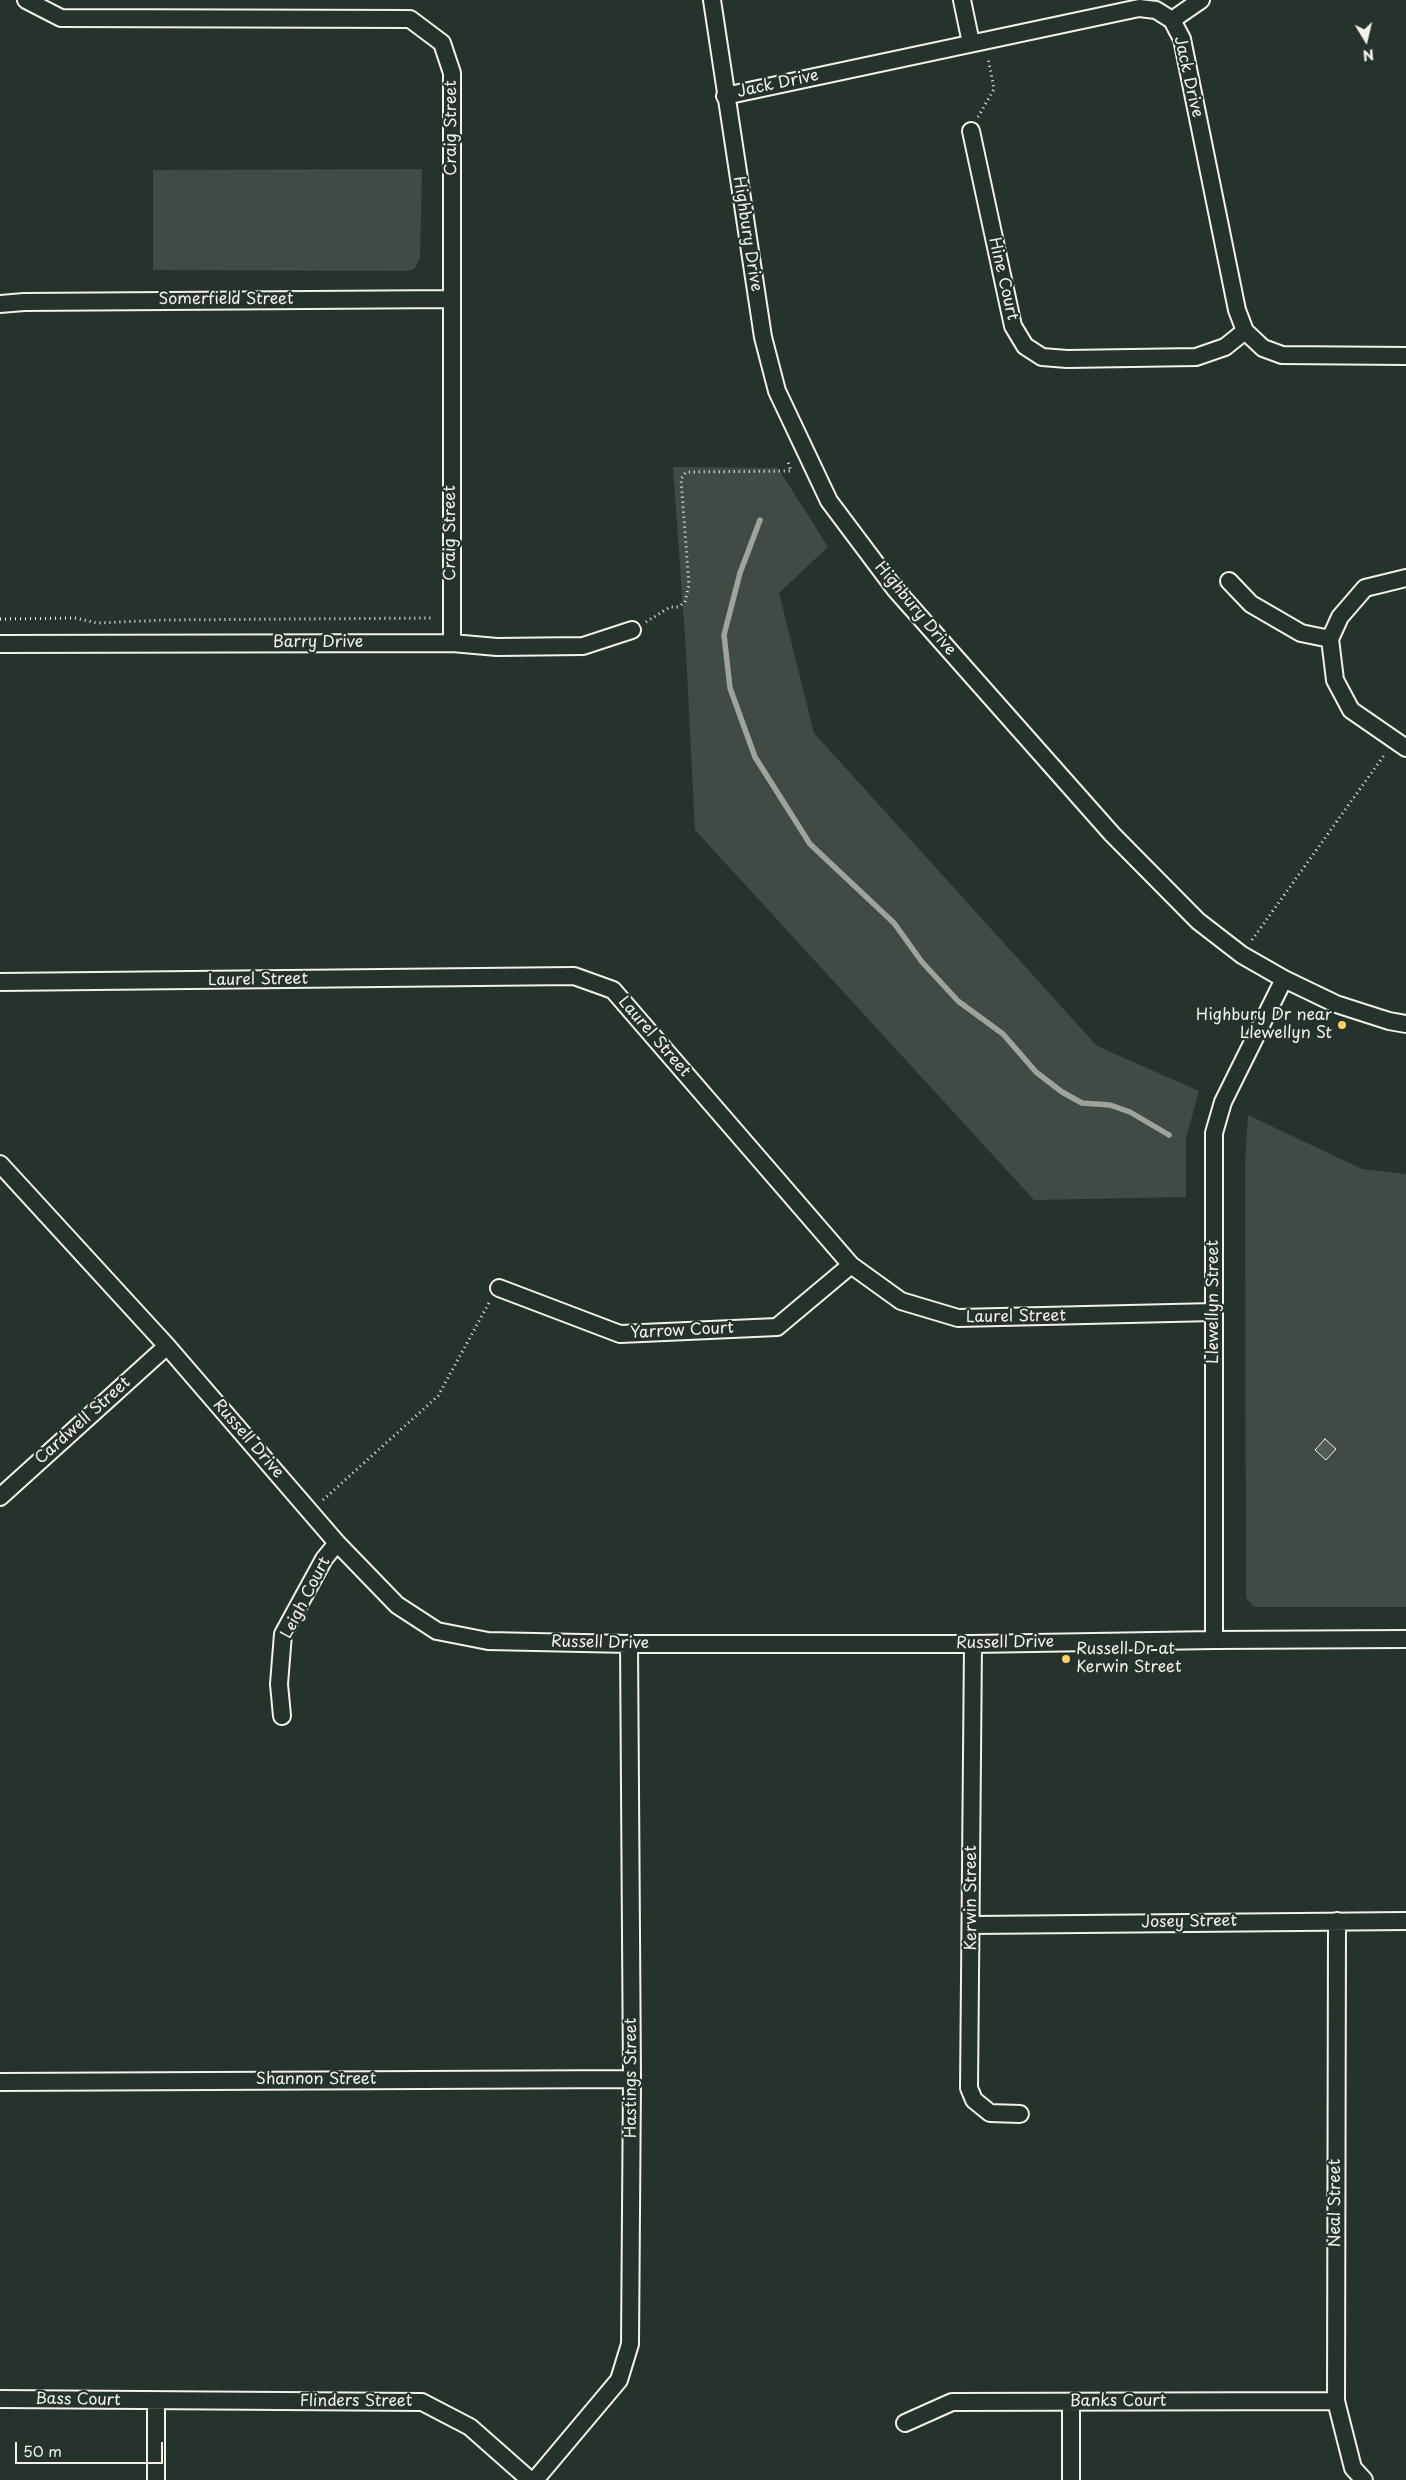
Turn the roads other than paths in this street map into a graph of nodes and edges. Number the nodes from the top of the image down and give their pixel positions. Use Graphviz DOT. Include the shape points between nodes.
graph roads {
  1 [pos="26,0"];
  2 [pos="712,0"];
  3 [pos="962,0"];
  4 [pos="1201,0"];
  5 [pos="1172,20"];
  6 [pos="978,41"];
  7 [pos="725,96"];
  8 [pos="971,130"];
  9 [pos="451,299"];
  10 [pos="0,304"];
  11 [pos="1245,331"];
  12 [pos="1406,356"];
  13 [pos="1406,578"];
  14 [pos="1229,581"];
  15 [pos="632,630"];
  16 [pos="1330,639"];
  17 [pos="452,643"];
  18 [pos="0,644"];
  19 [pos="1400,744"];
  20 [pos="1284,979"];
  21 [pos="0,982"];
  22 [pos="1406,1024"];
  23 [pos="0,1164"];
  24 [pos="851,1264"];
  25 [pos="499,1288"];
  26 [pos="1214,1312"];
  27 [pos="167,1346"];
  28 [pos="0,1496"];
  29 [pos="337,1543"];
  30 [pos="1214,1640"];
  31 [pos="1406,1640"];
  32 [pos="629,1644"];
  33 [pos="973,1644"];
  34 [pos="282,1716"];
  35 [pos="1337,1921"];
  36 [pos="1406,1921"];
  37 [pos="972,1925"];
  38 [pos="632,2079"];
  39 [pos="0,2082"];
  40 [pos="1020,2114"];
  41 [pos="0,2399"];
  42 [pos="156,2400"];
  43 [pos="1336,2401"];
  44 [pos="1071,2403"];
  45 [pos="906,2423"];
  46 [pos="156,2480"];
  47 [pos="530,2480"];
  48 [pos="534,2480"];
  49 [pos="1071,2480"];
  50 [pos="1364,2480"];
  1 -- 9 [label="street, Craig Street" via="62,18 410,19 442,43 452,73"];
  2 -- 7 [label="street, Highbury Drive"];
  3 -- 6 [label="street"];
  4 -- 5 [label="street"];
  5 -- 6 [label="street, Jack Drive" via="1156,10 1140,8"];
  5 -- 11 [label="street, Jack Drive" via="1182,40 1237,310"];
  6 -- 7 [label="street, Jack Drive"];
  7 -- 20 [label="street, Highbury Drive" via="763,337 777,391 829,501 895,588 1112,834 1198,921 1242,955"];
  8 -- 11 [label="street, Hine Court" via="1013,326 1025,346 1042,357 1067,359 1196,358 1225,346"];
  9 -- 10 [label="street, Somerfield Street"];
  9 -- 17 [label="street, Craig Street"];
  11 -- 12 [label="street, Jack Drive" via="1263,348 1282,356"];
  13 -- 16 [label="street" via="1366,588 1340,617"];
  14 -- 16 [label="street" via="1251,604 1292,628"];
  15 -- 17 [label="street, Barry Drive" via="583,646 497,647"];
  16 -- 19 [label="street" via="1335,680 1352,710"];
  17 -- 18 [label="street, Barry Drive"];
  20 -- 22 [label="street, Highbury Drive" via="1336,1004"];
  20 -- 26 [label="street, Llewellyn Street" via="1223,1102 1214,1133"];
  21 -- 24 [label="street, Laurel Street" via="574,976 613,990"];
  23 -- 27 [label="street, Russell Drive"];
  24 -- 25 [label="street, Yarrow Court" via="777,1326 620,1334"];
  24 -- 26 [label="street, Laurel Street" via="900,1301 958,1318"];
  26 -- 30 [label="street, Llewellyn Street"];
  27 -- 28 [label="street, Cardwell Street"];
  27 -- 29 [label="street, Russell Drive"];
  29 -- 32 [label="street, Russell Drive" via="397,1605 437,1631 488,1641"];
  29 -- 34 [label="street, Leigh Court" via="324,1559 283,1634 279,1684"];
  30 -- 31 [label="street, Russell Drive"];
  30 -- 33 [label="street, Russell Drive"];
  32 -- 33 [label="street, Russell Drive"];
  32 -- 38 [label="street, Hastings Street"];
  33 -- 37 [label="street, Kerwin Street"];
  35 -- 36 [label="street, Josey Street"];
  35 -- 37 [label="street, Josey Street"];
  35 -- 43 [label="street, Neal Street"];
  37 -- 40 [label="street, Kerwin Street" via="970,2088 974,2100 990,2113"];
  38 -- 39 [label="street, Shannon Street"];
  38 -- 48 [label="street, Hastings Street" via="630,2344 619,2380"];
  41 -- 42 [label="street, Bass Court"];
  42 -- 46 [label="street"];
  42 -- 47 [label="street, Flinders Street" via="422,2402 470,2427"];
  43 -- 44 [label="street, Banks Court"];
  43 -- 50 [label="street, Neal Street" via="1353,2468"];
  44 -- 45 [label="street, Banks Court" via="952,2402"];
  44 -- 49 [label="street"];
}
